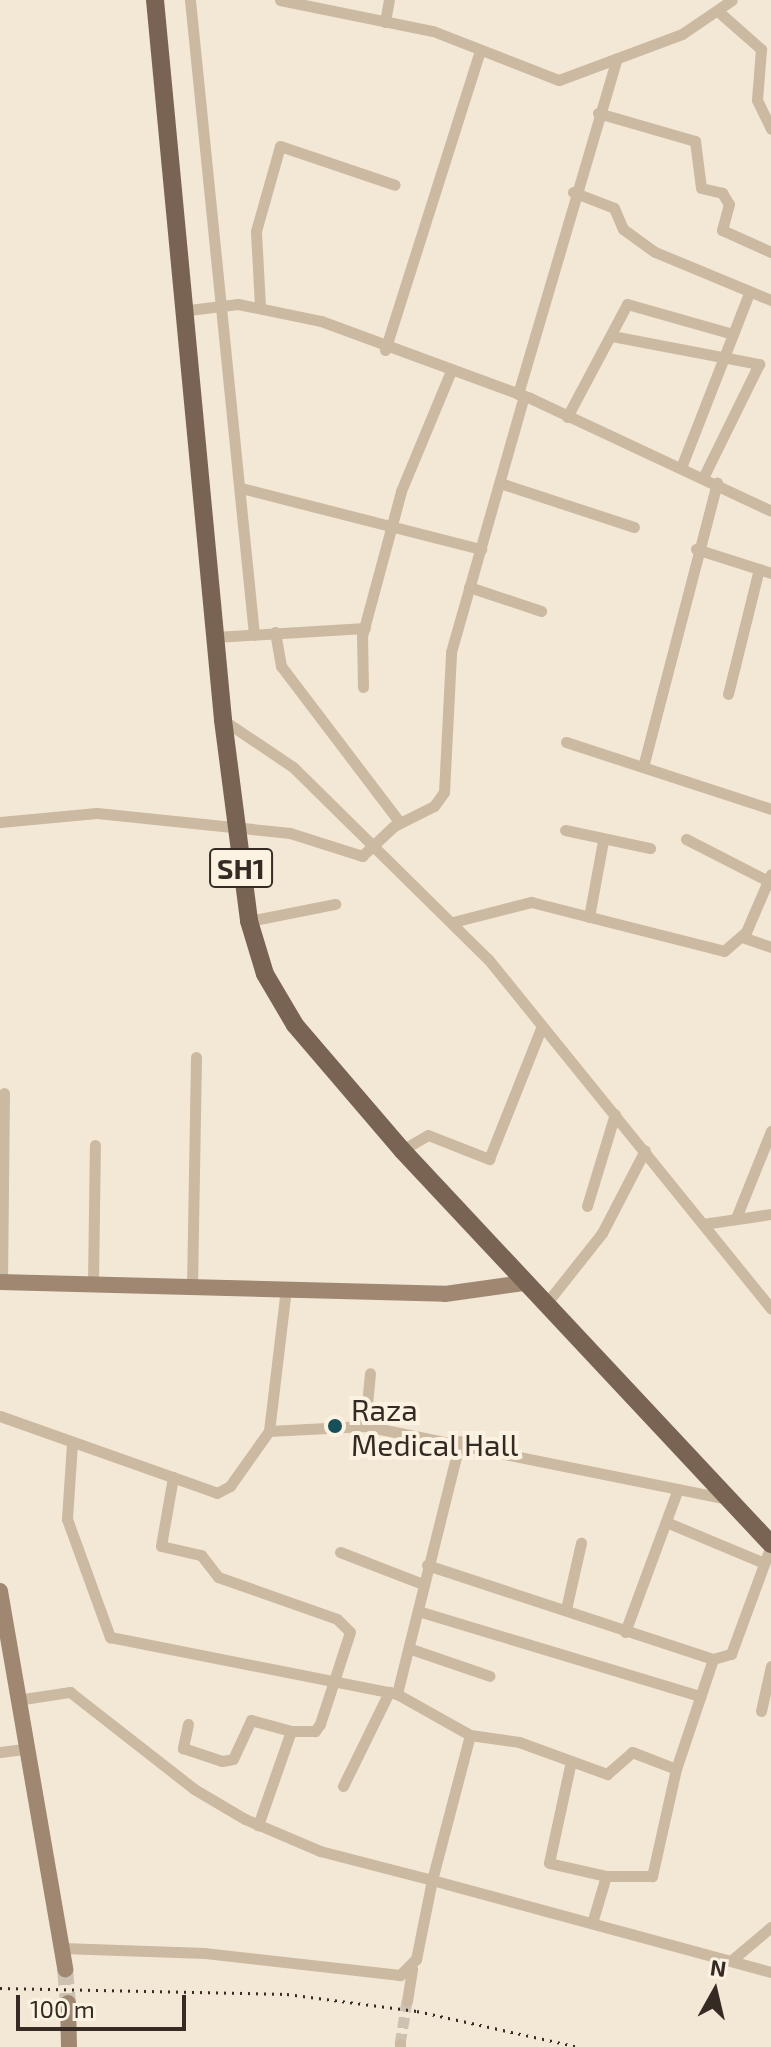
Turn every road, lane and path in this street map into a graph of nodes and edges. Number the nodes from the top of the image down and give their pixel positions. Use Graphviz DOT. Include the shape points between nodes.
graph roads {
  1 [pos="155,0"];
  2 [pos="190,0"];
  3 [pos="280,0"];
  4 [pos="389,0"];
  5 [pos="732,0"];
  6 [pos="720,13"];
  7 [pos="385,22"];
  8 [pos="480,50"];
  9 [pos="617,58"];
  10 [pos="598,113"];
  11 [pos="771,129"];
  12 [pos="395,185"];
  13 [pos="573,192"];
  14 [pos="771,252"];
  15 [pos="749,293"];
  16 [pos="771,300"];
  17 [pos="260,306"];
  18 [pos="223,308"];
  19 [pos="181,311"];
  20 [pos="733,334"];
  21 [pos="612,336"];
  22 [pos="385,350"];
  23 [pos="724,356"];
  24 [pos="765,364"];
  25 [pos="451,371"];
  26 [pos="521,395"];
  27 [pos="567,417"];
  28 [pos="682,465"];
  29 [pos="704,476"];
  30 [pos="717,482"];
  31 [pos="500,483"];
  32 [pos="241,488"];
  33 [pos="771,511"];
  34 [pos="394,523"];
  35 [pos="634,527"];
  36 [pos="481,549"];
  37 [pos="696,549"];
  38 [pos="759,569"];
  39 [pos="771,573"];
  40 [pos="469,587"];
  41 [pos="541,611"];
  42 [pos="365,628"];
  43 [pos="275,632"];
  44 [pos="254,635"];
  45 [pos="215,637"];
  46 [pos="363,687"];
  47 [pos="728,694"];
  48 [pos="223,720"];
  49 [pos="566,742"];
  50 [pos="643,767"];
  51 [pos="771,809"];
  52 [pos="0,822"];
  53 [pos="400,823"];
  54 [pos="237,829"];
  55 [pos="565,830"];
  56 [pos="686,839"];
  57 [pos="603,841"];
  58 [pos="375,846"];
  59 [pos="650,848"];
  60 [pos="770,877"];
  61 [pos="335,904"];
  62 [pos="589,917"];
  63 [pos="249,921"];
  64 [pos="453,922"];
  65 [pos="742,937"];
  66 [pos="771,947"];
  67 [pos="542,1026"];
  68 [pos="196,1057"];
  69 [pos="4,1093"];
  70 [pos="615,1114"];
  71 [pos="771,1131"];
  72 [pos="95,1145"];
  73 [pos="402,1150"];
  74 [pos="645,1150"];
  75 [pos="587,1206"];
  76 [pos="771,1214"];
  77 [pos="736,1218"];
  78 [pos="703,1224"];
  79 [pos="1,1282"];
  80 [pos="93,1283"];
  81 [pos="523,1283"];
  82 [pos="192,1287"];
  83 [pos="286,1288"];
  84 [pos="545,1305"];
  85 [pos="771,1309"];
  86 [pos="370,1373"];
  87 [pos="0,1416"];
  88 [pos="365,1426"];
  89 [pos="269,1431"];
  90 [pos="460,1441"];
  91 [pos="72,1443"];
  92 [pos="173,1477"];
  93 [pos="676,1494"];
  94 [pos="732,1500"];
  95 [pos="666,1522"];
  96 [pos="770,1541"];
  97 [pos="581,1543"];
  98 [pos="340,1552"];
  99 [pos="764,1563"];
  100 [pos="427,1565"];
  101 [pos="423,1584"];
  102 [pos="0,1591"];
  103 [pos="566,1609"];
  104 [pos="418,1611"];
  105 [pos="625,1632"];
  106 [pos="411,1649"];
  107 [pos="713,1659"];
  108 [pos="771,1666"];
  109 [pos="490,1676"];
  110 [pos="336,1678"];
  111 [pos="393,1693"];
  112 [pos="700,1696"];
  113 [pos="17,1700"];
  114 [pos="761,1711"];
  115 [pos="188,1724"];
  116 [pos="291,1731"];
  117 [pos="470,1735"];
  118 [pos="24,1749"];
  119 [pos="0,1752"];
  120 [pos="571,1761"];
  121 [pos="676,1769"];
  122 [pos="343,1786"];
  123 [pos="258,1825"];
  124 [pos="606,1876"];
  125 [pos="432,1880"];
  126 [pos="592,1923"];
  127 [pos="771,1927"];
  128 [pos="62,1948"];
  129 [pos="733,1959"];
  130 [pos="412,1968"];
  131 [pos="65,1969"];
  132 [pos="771,1972"];
  133 [pos="407,2001"];
  134 [pos="68,2003"];
  135 [pos="69,2047"];
  1 -- 19 [label="main road, SH1"];
  2 -- 18 [label="street"];
  3 -- 7 [label="street"];
  4 -- 7 [label="street"];
  5 -- 6 [label="street"];
  6 -- 9 [label="street"];
  6 -- 11 [label="street" via="761,49 757,100"];
  7 -- 8 [label="street"];
  8 -- 9 [label="street" via="559,80"];
  8 -- 22 [label="street"];
  9 -- 10 [label="street"];
  10 -- 13 [label="street"];
  10 -- 14 [label="street" via="695,141 701,188 722,193 729,204 722,230"];
  12 -- 17 [label="street" via="280,146 256,231"];
  13 -- 15 [label="street" via="614,208 623,229 655,252"];
  13 -- 26 [label="street"];
  15 -- 16 [label="street"];
  15 -- 20 [label="street"];
  17 -- 18 [label="street"];
  17 -- 22 [label="street" via="321,321"];
  18 -- 19 [label="street"];
  18 -- 32 [label="street"];
  19 -- 45 [label="main road, SH1"];
  20 -- 21 [label="street" via="631,302"];
  20 -- 23 [label="street"];
  21 -- 23 [label="street"];
  21 -- 27 [label="street"];
  22 -- 25 [label="street"];
  23 -- 24 [label="street"];
  23 -- 28 [label="street"];
  24 -- 29 [label="street"];
  25 -- 26 [label="street"];
  25 -- 34 [label="street"];
  26 -- 27 [label="street"];
  26 -- 31 [label="street"];
  27 -- 28 [label="street"];
  28 -- 29 [label="street"];
  29 -- 30 [label="street"];
  30 -- 33 [label="street"];
  30 -- 37 [label="street"];
  31 -- 35 [label="street"];
  31 -- 36 [label="street"];
  32 -- 34 [label="street"];
  32 -- 44 [label="street"];
  34 -- 36 [label="street"];
  34 -- 42 [label="street"];
  36 -- 40 [label="street"];
  37 -- 38 [label="street"];
  37 -- 50 [label="street"];
  38 -- 39 [label="street"];
  38 -- 47 [label="street"];
  40 -- 41 [label="street"];
  40 -- 53 [label="street" via="451,652 442,799"];
  42 -- 43 [label="street"];
  42 -- 46 [label="street"];
  43 -- 44 [label="street"];
  43 -- 53 [label="street" via="281,666"];
  44 -- 45 [label="street"];
  45 -- 48 [label="main road, SH1"];
  48 -- 54 [label="main road, SH1"];
  48 -- 58 [label="street" via="293,767"];
  49 -- 50 [label="street"];
  50 -- 51 [label="street"];
  52 -- 54 [label="street" via="86,812"];
  53 -- 58 [label="street"];
  54 -- 58 [label="street" via="290,833 362,856"];
  54 -- 63 [label="main road, SH1"];
  55 -- 57 [label="street"];
  56 -- 60 [label="street"];
  57 -- 59 [label="street"];
  57 -- 62 [label="street"];
  58 -- 64 [label="street"];
  60 -- 65 [label="street"];
  61 -- 63 [label="street"];
  62 -- 64 [label="street" via="518,902"];
  62 -- 65 [label="street" via="724,951"];
  63 -- 73 [label="main road, SH1" via="265,974 295,1025"];
  64 -- 67 [label="street"];
  65 -- 66 [label="street"];
  67 -- 70 [label="street"];
  67 -- 73 [label="street" via="489,1159 428,1135"];
  68 -- 82 [label="street"];
  69 -- 79 [label="street"];
  70 -- 74 [label="street"];
  70 -- 75 [label="street"];
  71 -- 77 [label="street"];
  72 -- 80 [label="street"];
  73 -- 81 [label="main road, SH1"];
  74 -- 78 [label="street"];
  74 -- 84 [label="street" via="602,1233"];
  76 -- 77 [label="street"];
  77 -- 78 [label="street"];
  78 -- 85 [label="street"];
  79 -- 80 [label="street"];
  80 -- 82 [label="street"];
  81 -- 83 [label="street" via="445,1294"];
  81 -- 84 [label="main road, SH1"];
  82 -- 83 [label="street"];
  83 -- 89 [label="street"];
  84 -- 94 [label="main road, SH1"];
  86 -- 88 [label="street"];
  87 -- 91 [label="street"];
  88 -- 89 [label="street"];
  88 -- 90 [label="street"];
  89 -- 92 [label="street" via="225,1490"];
  90 -- 93 [label="street"];
  90 -- 100 [label="street"];
  91 -- 92 [label="street"];
  91 -- 110 [label="street" via="67,1519 110,1637 151,1651"];
  92 -- 110 [label="street" via="158,1543 206,1558 218,1577 348,1627"];
  93 -- 94 [label="street"];
  93 -- 95 [label="street"];
  94 -- 96 [label="main road, SH1"];
  95 -- 99 [label="street"];
  95 -- 105 [label="street"];
  96 -- 99 [label="street"];
  97 -- 103 [label="street"];
  98 -- 101 [label="street"];
  99 -- 107 [label="street" via="731,1654"];
  100 -- 101 [label="street"];
  100 -- 103 [label="street"];
  101 -- 104 [label="street"];
  102 -- 113 [label="street"];
  103 -- 105 [label="street"];
  104 -- 106 [label="street"];
  104 -- 112 [label="street"];
  105 -- 107 [label="street"];
  106 -- 109 [label="street"];
  106 -- 111 [label="street"];
  107 -- 112 [label="street"];
  108 -- 114 [label="street"];
  110 -- 111 [label="street"];
  110 -- 116 [label="street" via="317,1730"];
  111 -- 117 [label="street"];
  111 -- 122 [label="street"];
  112 -- 121 [label="street"];
  113 -- 118 [label="street"];
  113 -- 123 [label="street" via="61,1690 77,1695 194,1789"];
  115 -- 116 [label="street" via="183,1748 222,1761 233,1759 251,1720"];
  116 -- 123 [label="street"];
  117 -- 120 [label="street"];
  117 -- 125 [label="street"];
  118 -- 119 [label="street"];
  118 -- 128 [label="street"];
  120 -- 121 [label="street" via="613,1774 632,1752"];
  120 -- 124 [label="street" via="549,1863"];
  121 -- 124 [label="street" via="650,1879"];
  123 -- 125 [label="street" via="320,1851"];
  124 -- 126 [label="street"];
  125 -- 126 [label="street"];
  125 -- 130 [label="street"];
  126 -- 129 [label="street"];
  127 -- 129 [label="street"];
  128 -- 130 [label="street" via="205,1953 390,1976"];
  128 -- 131 [label="street"];
  129 -- 132 [label="street"];
  130 -- 133 [label="street"];
  134 -- 135 [label="street"];
}
